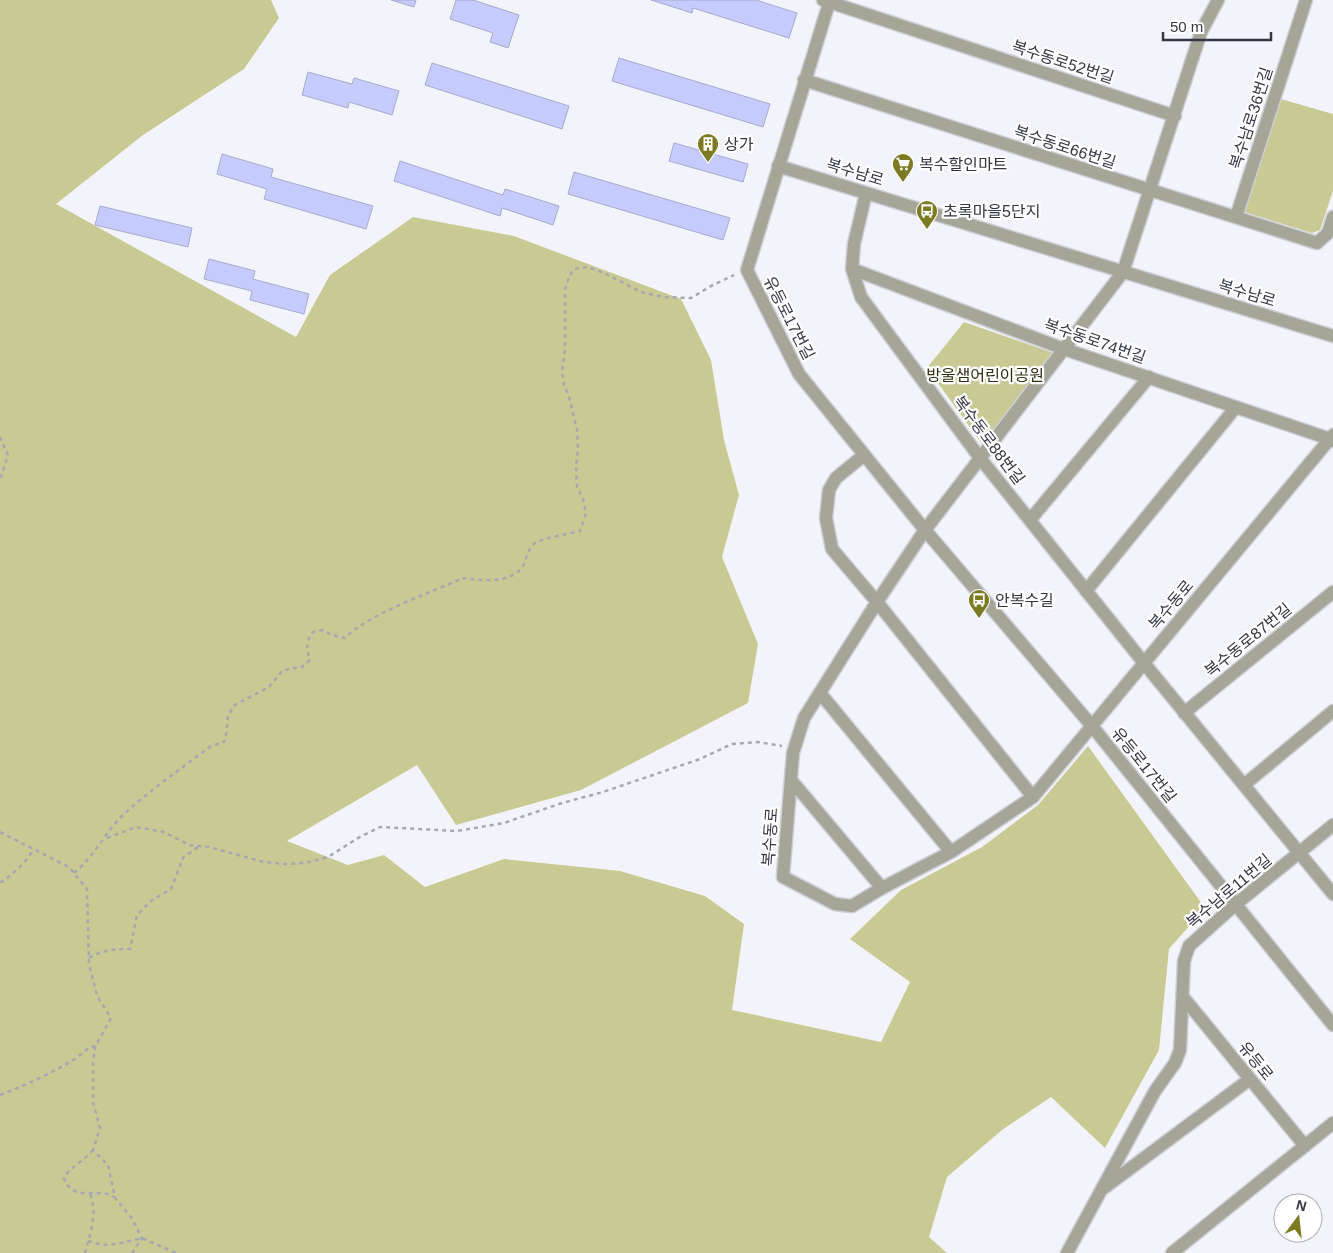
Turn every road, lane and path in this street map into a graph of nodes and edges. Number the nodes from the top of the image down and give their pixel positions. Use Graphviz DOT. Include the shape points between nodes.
graph roads {
  1 [pos="1218,0"];
  2 [pos="1306,0"];
  3 [pos="827,1"];
  4 [pos="804,80"];
  5 [pos="1175,116"];
  6 [pos="778,166"];
  7 [pos="1150,191"];
  8 [pos="866,193"];
  9 [pos="1236,217"];
  10 [pos="1333,217"];
  11 [pos="852,269"];
  12 [pos="746,270"];
  13 [pos="1123,272"];
  14 [pos="1333,336"];
  15 [pos="1064,349"];
  16 [pos="1149,377"];
  17 [pos="1236,407"];
  18 [pos="0,437"];
  19 [pos="1332,438"];
  20 [pos="864,455"];
  21 [pos="980,458"];
  22 [pos="0,480"];
  23 [pos="1030,520"];
  24 [pos="924,530"];
  25 [pos="1086,591"];
  26 [pos="1333,592"];
  27 [pos="877,602"];
  28 [pos="1144,663"];
  29 [pos="820,693"];
  30 [pos="1333,712"];
  31 [pos="1184,713"];
  32 [pos="1092,726"];
  33 [pos="795,746"];
  34 [pos="791,780"];
  35 [pos="1244,785"];
  36 [pos="1033,797"];
  37 [pos="1333,825"];
  38 [pos="0,832"];
  39 [pos="105,838"];
  40 [pos="200,846"];
  41 [pos="31,847"];
  42 [pos="951,852"];
  43 [pos="1300,853"];
  44 [pos="74,873"];
  45 [pos="0,882"];
  46 [pos="882,888"];
  47 [pos="1333,894"];
  48 [pos="1236,904"];
  49 [pos="89,958"];
  50 [pos="1183,997"];
  51 [pos="1333,1025"];
  52 [pos="96,1045"];
  53 [pos="1250,1079"];
  54 [pos="0,1095"];
  55 [pos="1333,1123"];
  56 [pos="1305,1146"];
  57 [pos="93,1150"];
  58 [pos="1101,1190"];
  59 [pos="90,1194"];
  60 [pos="115,1198"];
  61 [pos="142,1238"];
  62 [pos="88,1241"];
  63 [pos="86,1253"];
  64 [pos="132,1253"];
  65 [pos="176,1253"];
  66 [pos="1067,1253"];
  67 [pos="1172,1253"];
  1 -- 5 [label="street" via="1201,32"];
  2 -- 9 [label="street, 복수남로36번길"];
  3 -- 4 [label="street, 유등로17번길"];
  3 -- 5 [label="street, 복수동로52번길"];
  4 -- 6 [label="street, 유등로17번길"];
  4 -- 7 [label="street, 복수동로66번길"];
  5 -- 7 [label="street"];
  6 -- 8 [label="street, 복수남로"];
  6 -- 12 [label="street, 유등로17번길"];
  7 -- 9 [label="street, 복수동로66번길"];
  7 -- 13 [label="street"];
  8 -- 11 [label="street, 복수동로88번길" via="854,244"];
  8 -- 13 [label="street, 복수남로"];
  9 -- 10 [label="street, 복수동로66번길" via="1317,243 1328,233"];
  11 -- 15 [label="street, 복수동로74번길"];
  11 -- 21 [label="street, 복수동로88번길" via="861,297"];
  12 -- 20 [label="street, 유등로17번길" via="799,374"];
  12 -- 39 [label="path" via="691,298 641,292 604,273 587,268 574,270 565,290 562,371 577,430 577,487 586,513 580,531 535,544 526,555 524,565 512,576 463,578 386,612 345,638 323,630 313,632 307,641 310,660 307,664 282,672 269,687 233,706 224,742 211,746 143,798 119,819"];
  13 -- 14 [label="street, 복수남로"];
  13 -- 15 [label="street"];
  15 -- 16 [label="street, 복수동로74번길"];
  15 -- 21 [label="street"];
  16 -- 17 [label="street, 복수동로74번길"];
  16 -- 23 [label="street"];
  17 -- 19 [label="street, 복수동로74번길"];
  17 -- 25 [label="street"];
  18 -- 22 [label="path" via="8,455"];
  19 -- 28 [label="street, 복수동로"];
  20 -- 24 [label="street, 유등로17번길"];
  20 -- 27 [label="street" via="832,484 826,518 832,549"];
  21 -- 23 [label="street, 복수동로88번길"];
  21 -- 24 [label="street"];
  23 -- 25 [label="street, 복수동로88번길"];
  24 -- 27 [label="street, 복수동로"];
  24 -- 32 [label="street, 유등로17번길"];
  25 -- 28 [label="street, 복수동로88번길"];
  26 -- 31 [label="street, 복수동로87번길"];
  27 -- 29 [label="street, 복수동로"];
  27 -- 36 [label="street"];
  28 -- 31 [label="street"];
  28 -- 32 [label="street, 복수동로"];
  29 -- 33 [label="street, 복수동로" via="804,718"];
  29 -- 42 [label="street"];
  30 -- 35 [label="street"];
  31 -- 35 [label="street"];
  32 -- 36 [label="street, 복수동로"];
  32 -- 48 [label="street, 유등로17번길"];
  33 -- 34 [label="street, 복수동로"];
  33 -- 40 [label="path" via="758,742 732,744 603,792 504,823 450,831 380,827 328,857 305,863 264,862"];
  34 -- 46 [label="street"];
  34 -- 46 [label="street, 복수동로" via="783,877 835,904 852,906"];
  35 -- 43 [label="street"];
  36 -- 42 [label="street, 복수동로"];
  37 -- 43 [label="street, 복수남로11번길"];
  38 -- 41 [label="path"];
  39 -- 40 [label="path" via="136,827 164,832 189,845"];
  39 -- 44 [label="path"];
  40 -- 49 [label="path" via="183,858 171,889 151,901 138,915 130,948 98,952"];
  41 -- 44 [label="path"];
  41 -- 45 [label="path" via="32,852 23,864"];
  42 -- 46 [label="street, 복수동로"];
  43 -- 47 [label="street"];
  43 -- 48 [label="street, 복수남로11번길"];
  44 -- 49 [label="path" via="87,889"];
  48 -- 50 [label="street, 복수남로11번길" via="1189,946 1184,961"];
  48 -- 51 [label="street, 유등로17번길"];
  49 -- 52 [label="path" via="97,996 111,1018"];
  50 -- 53 [label="street, 유등로"];
  50 -- 58 [label="street, 복수남로11번길" via="1180,1050 1175,1063 1155,1090"];
  52 -- 54 [label="path" via="24,1086"];
  52 -- 57 [label="path" via="93,1103 100,1128"];
  53 -- 56 [label="street, 유등로"];
  53 -- 58 [label="street, 복수남로11번길"];
  55 -- 56 [label="street"];
  56 -- 67 [label="street"];
  57 -- 59 [label="path" via="64,1178 66,1185 74,1191"];
  57 -- 60 [label="path" via="108,1165"];
  58 -- 66 [label="street, 복수남로11번길"];
  59 -- 60 [label="path" via="101,1192"];
  59 -- 62 [label="path" via="94,1205"];
  60 -- 61 [label="path" via="131,1217"];
  61 -- 62 [label="path" via="103,1245"];
  61 -- 64 [label="path"];
  61 -- 65 [label="path"];
  62 -- 63 [label="path"];
}
